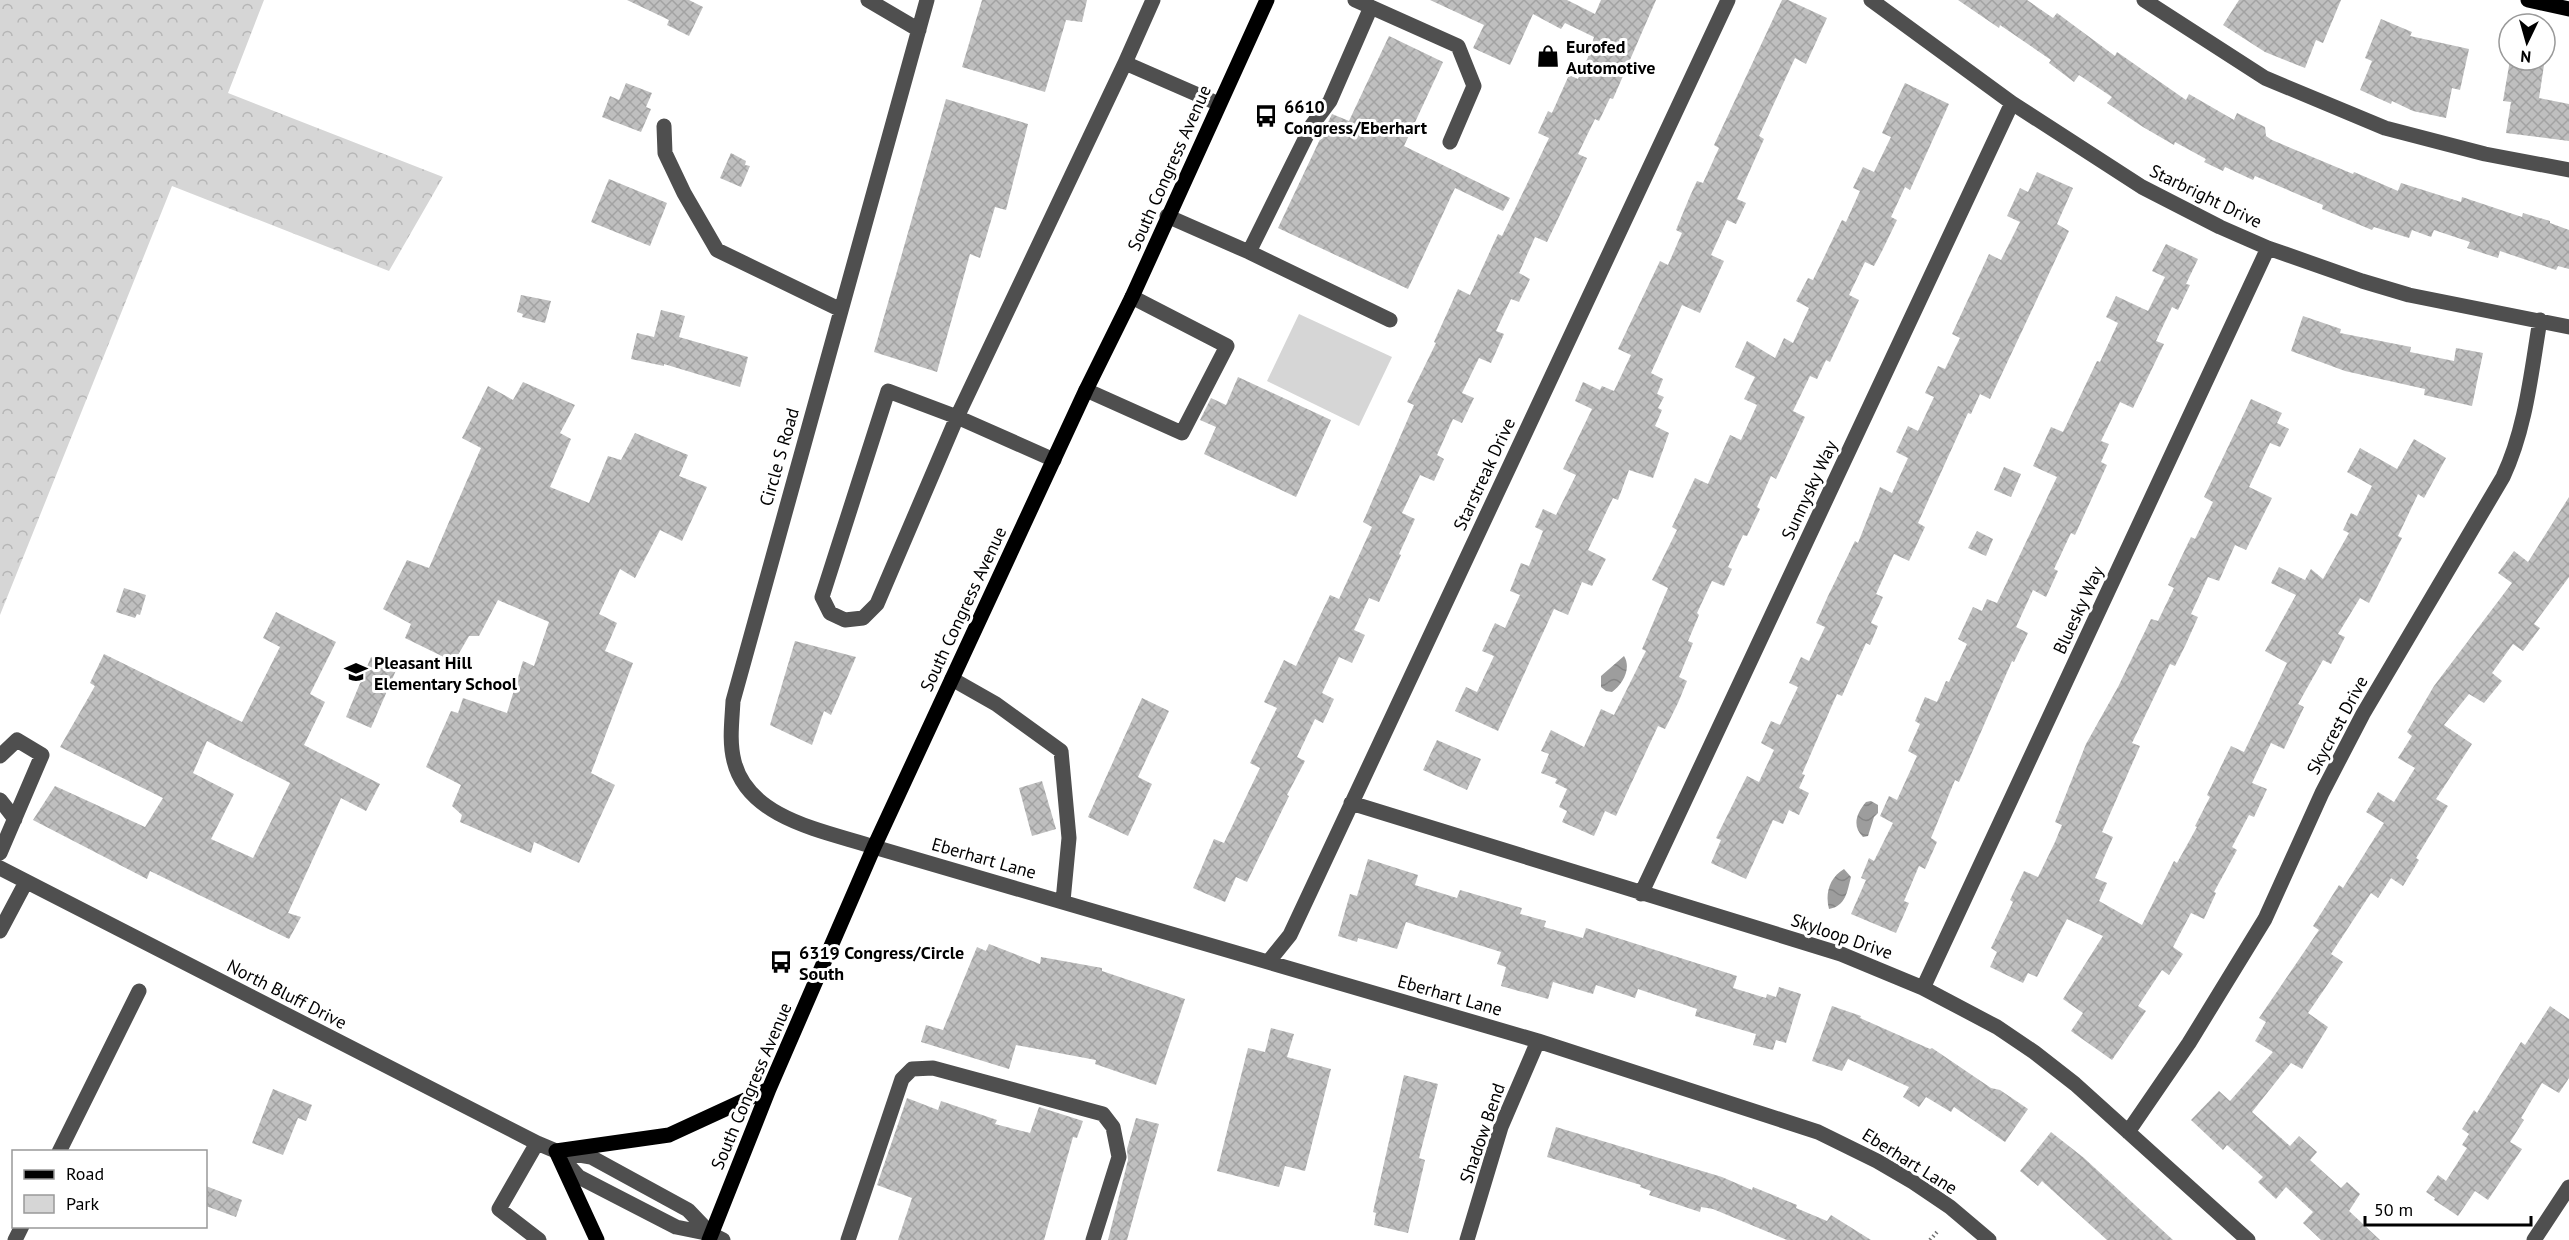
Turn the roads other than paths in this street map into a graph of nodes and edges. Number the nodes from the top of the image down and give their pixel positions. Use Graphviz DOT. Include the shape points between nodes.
graph roads {
  1 [pos="868,0"];
  2 [pos="927,0"];
  3 [pos="1153,0"];
  4 [pos="1267,0"];
  5 [pos="1355,0"];
  6 [pos="1728,0"];
  7 [pos="1871,0"];
  8 [pos="2144,0"];
  9 [pos="2528,0"];
  10 [pos="1371,7"];
  11 [pos="2569,9"];
  12 [pos="919,30"];
  13 [pos="1125,63"];
  14 [pos="2012,103"];
  15 [pos="1219,104"];
  16 [pos="664,126"];
  17 [pos="1450,142"];
  18 [pos="2569,170"];
  19 [pos="1167,216"];
  20 [pos="2268,248"];
  21 [pos="1249,252"];
  22 [pos="1132,297"];
  23 [pos="841,310"];
  24 [pos="1390,320"];
  25 [pos="2540,320"];
  26 [pos="2569,327"];
  27 [pos="1086,390"];
  28 [pos="957,417"];
  29 [pos="1054,460"];
  30 [pos="952,679"];
  31 [pos="0,756"];
  32 [pos="0,800"];
  33 [pos="1351,803"];
  34 [pos="15,819"];
  35 [pos="874,847"];
  36 [pos="0,853"];
  37 [pos="0,868"];
  38 [pos="26,882"];
  39 [pos="1641,894"];
  40 [pos="1063,901"];
  41 [pos="0,931"];
  42 [pos="1269,962"];
  43 [pos="1923,987"];
  44 [pos="139,992"];
  45 [pos="1539,1041"];
  46 [pos="769,1089"];
  47 [pos="2128,1132"];
  48 [pos="537,1143"];
  49 [pos="60,1150"];
  50 [pos="556,1151"];
  51 [pos="2569,1187"];
  52 [pos="849,1237"];
  53 [pos="714,1238"];
  54 [pos="539,1240"];
  55 [pos="597,1240"];
  56 [pos="1093,1240"];
  57 [pos="1467,1240"];
  58 [pos="1989,1240"];
  59 [pos="2248,1240"];
  60 [pos="2534,1240"];
  1 -- 12 [label="street"];
  2 -- 12 [label="street, Circle S Road"];
  3 -- 13 [label="street"];
  4 -- 15 [label="main road, South Congress Avenue"];
  5 -- 10 [label="street"];
  6 -- 33 [label="street, Starstreak Drive"];
  7 -- 14 [label="street, Starbright Drive"];
  8 -- 18 [label="street" via="2265,78 2385,128 2485,154"];
  9 -- 11 [label="main road"];
  10 -- 17 [label="street" via="1458,46 1474,86"];
  10 -- 21 [label="street" via="1330,101 1312,125"];
  12 -- 23 [label="street, Circle S Road"];
  13 -- 15 [label="street"];
  13 -- 28 [label="street"];
  14 -- 20 [label="street, Starbright Drive" via="2142,187"];
  14 -- 39 [label="street, Sunnysky Way"];
  15 -- 19 [label="main road, South Congress Avenue"];
  16 -- 23 [label="street" via="665,153 717,250"];
  19 -- 21 [label="street"];
  19 -- 22 [label="main road, South Congress Avenue"];
  20 -- 25 [label="street, Starbright Drive" via="2409,295"];
  20 -- 43 [label="street, Bluesky Way"];
  21 -- 24 [label="street"];
  22 -- 27 [label="main road, South Congress Avenue"];
  22 -- 27 [label="street" via="1227,346 1182,433"];
  23 -- 35 [label="street, Circle S Road" via="743,657 733,701 731,739 743,785 756,799 785,817"];
  25 -- 26 [label="street, Starbright Drive"];
  25 -- 47 [label="street, Skycrest Drive" via="2523,421 2503,477 2363,714 2265,919 2189,1043"];
  27 -- 29 [label="main road, South Congress Avenue"];
  28 -- 28 [label="street" via="877,604 863,618 845,620 830,613 822,597 888,391"];
  28 -- 29 [label="street"];
  29 -- 30 [label="main road, South Congress Avenue"];
  30 -- 35 [label="main road, South Congress Avenue"];
  30 -- 40 [label="street" via="996,704 1061,751 1069,838"];
  31 -- 34 [label="street" via="17,740 42,755"];
  32 -- 34 [label="street"];
  33 -- 39 [label="street, Skyloop Drive"];
  33 -- 42 [label="street, Starstreak Drive" via="1290,935"];
  34 -- 36 [label="street"];
  35 -- 40 [label="street, Eberhart Lane"];
  35 -- 46 [label="main road, South Congress Avenue"];
  37 -- 38 [label="street, North Bluff Drive"];
  38 -- 41 [label="street"];
  38 -- 48 [label="street, North Bluff Drive"];
  39 -- 43 [label="street, Skyloop Drive" via="1841,954"];
  40 -- 42 [label="street, Eberhart Lane"];
  42 -- 45 [label="street, Eberhart Lane"];
  43 -- 47 [label="street, Skyloop Drive" via="2034,1052"];
  44 -- 49 [label="street"];
  45 -- 57 [label="street, Shadow Bend" via="1501,1127"];
  45 -- 58 [label="street, Eberhart Lane" via="1835,1139 1913,1182"];
  46 -- 50 [label="main road" via="669,1135"];
  46 -- 53 [label="main road, South Congress Avenue"];
  47 -- 59 [label="street, Skyloop Drive"];
  48 -- 50 [label="street, North Bluff Drive"];
  48 -- 54 [label="street" via="499,1209"];
  50 -- 53 [label="street, North Bluff Drive" via="579,1177 676,1227"];
  50 -- 53 [label="street, North Bluff Drive" via="591,1157 688,1210"];
  50 -- 55 [label="main road"];
  51 -- 60 [label="street"];
  52 -- 56 [label="street" via="902,1079 912,1069 933,1068 1103,1114 1113,1127 1119,1157"];
}
